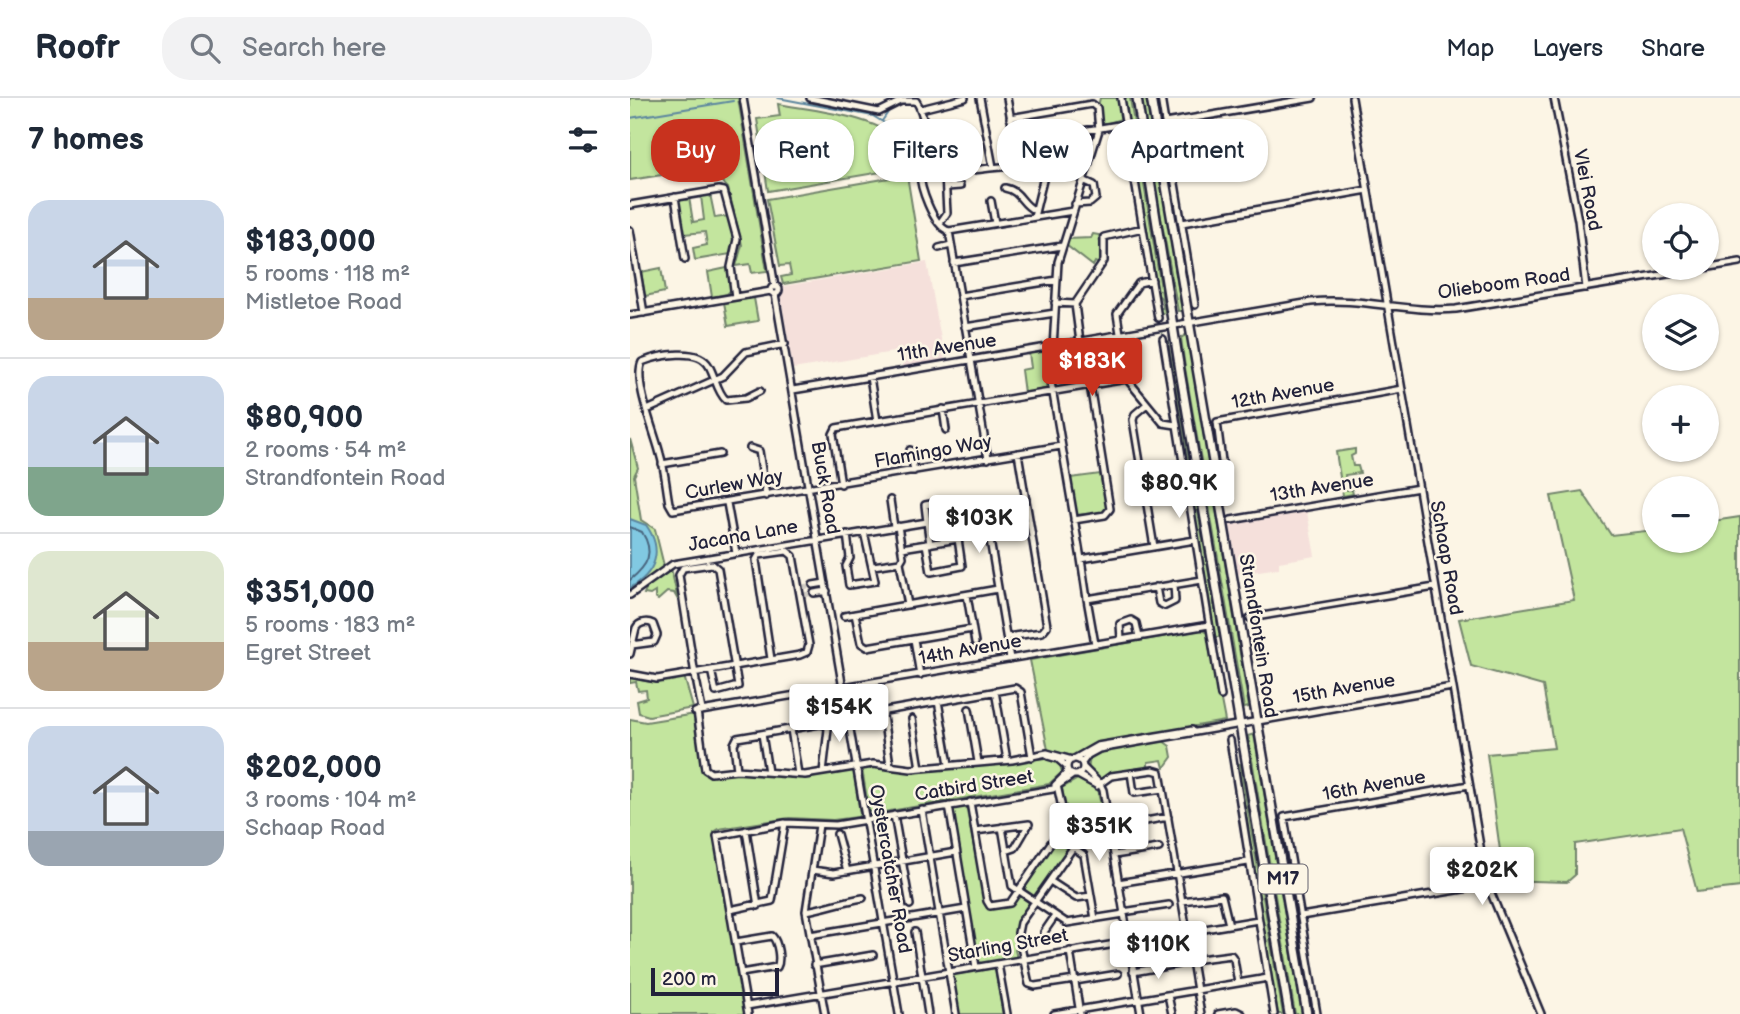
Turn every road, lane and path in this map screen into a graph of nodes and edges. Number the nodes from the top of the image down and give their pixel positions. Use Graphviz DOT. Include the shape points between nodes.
graph roads {
  1 [pos="743,98"];
  2 [pos="810,98"];
  3 [pos="964,98"];
  4 [pos="981,98"];
  5 [pos="1007,98"];
  6 [pos="1121,98"];
  7 [pos="1137,98"];
  8 [pos="1151,98"];
  9 [pos="1161,98"];
  10 [pos="1313,98"];
  11 [pos="1352,98"];
  12 [pos="1555,98"];
  13 [pos="916,99"];
  14 [pos="921,109"];
  15 [pos="1010,118"];
  16 [pos="922,119"];
  17 [pos="1124,119"];
  18 [pos="1164,119"];
  19 [pos="1189,119"];
  20 [pos="1107,126"];
  21 [pos="1099,127"];
  22 [pos="1093,146"];
  23 [pos="993,167"];
  24 [pos="997,167"];
  25 [pos="983,169"];
  26 [pos="922,182"];
  27 [pos="947,182"];
  28 [pos="1045,182"];
  29 [pos="1082,182"];
  30 [pos="1087,182"];
  31 [pos="1135,182"];
  32 [pos="1175,182"];
  33 [pos="960,186"];
  34 [pos="947,187"];
  35 [pos="1005,187"];
  36 [pos="1368,190"];
  37 [pos="675,197"];
  38 [pos="991,201"];
  39 [pos="1076,204"];
  40 [pos="630,205"];
  41 [pos="1073,211"];
  42 [pos="1034,213"];
  43 [pos="940,223"];
  44 [pos="995,223"];
  45 [pos="1182,223"];
  46 [pos="1143,228"];
  47 [pos="630,230"];
  48 [pos="948,231"];
  49 [pos="951,245"];
  50 [pos="1062,246"];
  51 [pos="939,248"];
  52 [pos="685,259"];
  53 [pos="1740,262"];
  54 [pos="954,263"];
  55 [pos="1057,280"];
  56 [pos="1152,280"];
  57 [pos="1586,288"];
  58 [pos="774,290"];
  59 [pos="960,296"];
  60 [pos="735,297"];
  61 [pos="1055,303"];
  62 [pos="1075,304"];
  63 [pos="1195,305"];
  64 [pos="1388,305"];
  65 [pos="644,313"];
  66 [pos="1055,313"];
  67 [pos="630,315"];
  68 [pos="1158,318"];
  69 [pos="1189,323"];
  70 [pos="1173,326"];
  71 [pos="965,327"];
  72 [pos="1119,335"];
  73 [pos="1163,339"];
  74 [pos="1080,342"];
  75 [pos="785,344"];
  76 [pos="1052,346"];
  77 [pos="970,360"];
  78 [pos="870,377"];
  79 [pos="1127,379"];
  80 [pos="716,380"];
  81 [pos="1090,385"];
  82 [pos="1402,389"];
  83 [pos="793,390"];
  84 [pos="760,391"];
  85 [pos="1052,391"];
  86 [pos="978,404"];
  87 [pos="1147,404"];
  88 [pos="647,410"];
  89 [pos="943,410"];
  90 [pos="877,421"];
  91 [pos="1176,425"];
  92 [pos="946,430"];
  93 [pos="1061,446"];
  94 [pos="750,448"];
  95 [pos="910,450"];
  96 [pos="1018,453"];
  97 [pos="720,454"];
  98 [pos="988,459"];
  99 [pos="662,464"];
  100 [pos="1223,469"];
  101 [pos="914,471"];
  102 [pos="841,484"];
  103 [pos="1419,488"];
  104 [pos="809,489"];
  105 [pos="766,496"];
  106 [pos="1026,499"];
  107 [pos="890,500"];
  108 [pos="727,502"];
  109 [pos="943,505"];
  110 [pos="961,505"];
  111 [pos="1074,520"];
  112 [pos="1231,520"];
  113 [pos="927,522"];
  114 [pos="896,527"];
  115 [pos="864,532"];
  116 [pos="847,534"];
  117 [pos="818,539"];
  118 [pos="958,539"];
  119 [pos="1195,540"];
  120 [pos="928,544"];
  121 [pos="1154,547"];
  122 [pos="902,548"];
  123 [pos="736,553"];
  124 [pos="1080,559"];
  125 [pos="900,562"];
  126 [pos="873,566"];
  127 [pos="1202,580"];
  128 [pos="825,583"];
  129 [pos="1174,584"];
  130 [pos="813,585"];
  131 [pos="1156,587"];
  132 [pos="1435,587"];
  133 [pos="998,589"];
  134 [pos="827,591"];
  135 [pos="814,593"];
  136 [pos="630,595"];
  137 [pos="967,595"];
  138 [pos="1087,599"];
  139 [pos="908,605"];
  140 [pos="855,614"];
  141 [pos="844,616"];
  142 [pos="1250,618"];
  143 [pos="1209,625"];
  144 [pos="972,629"];
  145 [pos="1007,637"];
  146 [pos="1139,637"];
  147 [pos="914,639"];
  148 [pos="1121,640"];
  149 [pos="975,643"];
  150 [pos="1095,644"];
  151 [pos="632,645"];
  152 [pos="630,654"];
  153 [pos="772,659"];
  154 [pos="1010,659"];
  155 [pos="735,666"];
  156 [pos="711,670"];
  157 [pos="695,673"];
  158 [pos="630,674"];
  159 [pos="920,675"];
  160 [pos="843,687"];
  161 [pos="1452,687"];
  162 [pos="995,691"];
  163 [pos="1221,696"];
  164 [pos="938,701"];
  165 [pos="969,709"];
  166 [pos="698,711"];
  167 [pos="912,719"];
  168 [pos="1256,721"];
  169 [pos="1241,724"];
  170 [pos="791,729"];
  171 [pos="1213,729"];
  172 [pos="762,734"];
  173 [pos="1230,740"];
  174 [pos="1041,755"];
  175 [pos="1032,757"];
  176 [pos="1073,759"];
  177 [pos="1007,760"];
  178 [pos="978,762"];
  179 [pos="949,764"];
  180 [pos="890,765"];
  181 [pos="1082,765"];
  182 [pos="857,766"];
  183 [pos="1067,767"];
  184 [pos="920,768"];
  185 [pos="737,770"];
  186 [pos="768,772"];
  187 [pos="823,772"];
  188 [pos="1131,773"];
  189 [pos="798,774"];
  190 [pos="1076,775"];
  191 [pos="1058,785"];
  192 [pos="1099,785"];
  193 [pos="1469,785"];
  194 [pos="1163,789"];
  195 [pos="970,802"];
  196 [pos="949,806"];
  197 [pos="922,810"];
  198 [pos="894,815"];
  199 [pos="1168,817"];
  200 [pos="866,820"];
  201 [pos="785,823"];
  202 [pos="819,825"];
  203 [pos="1109,826"];
  204 [pos="1002,827"];
  205 [pos="746,830"];
  206 [pos="975,831"];
  207 [pos="837,834"];
  208 [pos="1057,836"];
  209 [pos="1073,848"];
  210 [pos="1159,848"];
  211 [pos="1006,851"];
  212 [pos="956,852"];
  213 [pos="1114,855"];
  214 [pos="930,856"];
  215 [pos="902,861"];
  216 [pos="1248,862"];
  217 [pos="874,866"];
  218 [pos="812,870"];
  219 [pos="847,871"];
  220 [pos="1177,874"];
  221 [pos="1050,881"];
  222 [pos="1118,883"];
  223 [pos="1487,885"];
  224 [pos="1018,890"];
  225 [pos="1091,896"];
  226 [pos="863,898"];
  227 [pos="1182,901"];
  228 [pos="1035,902"];
  229 [pos="910,905"];
  230 [pos="1169,905"];
  231 [pos="758,906"];
  232 [pos="966,909"];
  233 [pos="730,910"];
  234 [pos="806,911"];
  235 [pos="940,913"];
  236 [pos="1124,913"];
  237 [pos="1055,916"];
  238 [pos="1301,916"];
  239 [pos="1095,919"];
  240 [pos="1258,920"];
  241 [pos="884,923"];
  242 [pos="1229,925"];
  243 [pos="915,932"];
  244 [pos="1187,932"];
  245 [pos="810,935"];
  246 [pos="1044,938"];
  247 [pos="736,942"];
  248 [pos="1128,942"];
  249 [pos="1070,951"];
  250 [pos="873,955"];
  251 [pos="1024,960"];
  252 [pos="1192,960"];
  253 [pos="998,964"];
  254 [pos="1178,964"];
  255 [pos="814,965"];
  256 [pos="976,967"];
  257 [pos="949,972"];
  258 [pos="1133,972"];
  259 [pos="741,974"];
  260 [pos="1118,974"];
  261 [pos="922,977"];
  262 [pos="1268,978"];
  263 [pos="893,981"];
  264 [pos="1075,981"];
  265 [pos="1238,983"];
  266 [pos="1197,990"];
  267 [pos="821,994"];
  268 [pos="1168,995"];
  269 [pos="1138,1000"];
  270 [pos="747,1006"];
  271 [pos="1080,1012"];
  272 [pos="748,1014"];
  273 [pos="825,1014"];
  274 [pos="899,1014"];
  275 [pos="928,1014"];
  276 [pos="956,1014"];
  277 [pos="1007,1014"];
  278 [pos="1054,1014"];
  279 [pos="1141,1014"];
  280 [pos="1171,1014"];
  281 [pos="1201,1014"];
  282 [pos="1218,1014"];
  283 [pos="1242,1014"];
  284 [pos="1274,1014"];
  285 [pos="1289,1014"];
  286 [pos="1307,1014"];
  287 [pos="1317,1014"];
  288 [pos="1541,1014"];
  1 -- 58 [label="street, Buck Road"];
  2 -- 13 [label="street" via="879,112"];
  3 -- 14 [label="street"];
  4 -- 23 [label="street"];
  5 -- 15 [label="street"];
  6 -- 17 [label="street"];
  7 -- 70 [label="main road, Strandfontein Road / M17"];
  8 -- 69 [label="main road, Strandfontein Road / M17"];
  9 -- 18 [label="street"];
  10 -- 19 [label="street"];
  11 -- 36 [label="street, Schaap Road"];
  12 -- 57 [label="street, Vlei Road"];
  13 -- 14 [label="street"];
  14 -- 16 [label="street"];
  15 -- 21 [label="street" via="1092,104 1097,108"];
  15 -- 21 [label="street" via="1015,142"];
  20 -- 21 [label="street"];
  21 -- 22 [label="street"];
  23 -- 24 [label="street"];
  23 -- 25 [label="street"];
  26 -- 43 [label="street"];
  27 -- 34 [label="street"];
  28 -- 42 [label="street"];
  29 -- 39 [label="street"];
  30 -- 39 [label="street" via="1094,185 1096,198"];
  31 -- 46 [label="street"];
  32 -- 45 [label="street"];
  33 -- 34 [label="street"];
  34 -- 43 [label="street" via="947,214"];
  35 -- 42 [label="street" via="1015,191"];
  36 -- 45 [label="street"];
  36 -- 64 [label="street, Schaap Road"];
  37 -- 40 [label="street"];
  37 -- 52 [label="street"];
  37 -- 60 [label="street" via="724,191 737,239 731,267"];
  38 -- 44 [label="street"];
  39 -- 41 [label="street"];
  41 -- 42 [label="street"];
  41 -- 50 [label="street"];
  42 -- 44 [label="street"];
  43 -- 48 [label="street"];
  44 -- 48 [label="street"];
  45 -- 63 [label="street"];
  46 -- 56 [label="street"];
  46 -- 62 [label="street" via="1104,237 1104,261"];
  47 -- 65 [label="street"];
  48 -- 49 [label="street"];
  49 -- 51 [label="street"];
  49 -- 54 [label="street"];
  50 -- 54 [label="street"];
  50 -- 55 [label="street"];
  53 -- 57 [label="street, Olieboom Road"];
  54 -- 59 [label="street"];
  55 -- 59 [label="street"];
  55 -- 61 [label="street"];
  56 -- 68 [label="street"];
  56 -- 72 [label="street" via="1139,283 1119,310"];
  57 -- 64 [label="street, Olieboom Road" via="1456,309"];
  58 -- 60 [label="street"];
  58 -- 75 [label="street, Buck Road"];
  59 -- 71 [label="street"];
  60 -- 65 [label="street"];
  61 -- 62 [label="street"];
  61 -- 66 [label="street"];
  62 -- 74 [label="street"];
  64 -- 69 [label="street, Olieboom Road" via="1353,300 1311,302"];
  64 -- 82 [label="street, Schaap Road"];
  65 -- 67 [label="street"];
  66 -- 71 [label="street"];
  66 -- 76 [label="street"];
  69 -- 70 [label="street, 11th Avenue"];
  69 -- 168 [label="main road, Strandfontein Road / M17"];
  70 -- 72 [label="street, 11th Avenue"];
  70 -- 169 [label="main road, Strandfontein Road / M17"];
  71 -- 77 [label="street"];
  72 -- 74 [label="street, 11th Avenue"];
  72 -- 79 [label="street"];
  73 -- 91 [label="street"];
  74 -- 76 [label="street, 11th Avenue"];
  75 -- 80 [label="street" via="746,352"];
  75 -- 83 [label="street, Buck Road"];
  76 -- 77 [label="street, 11th Avenue"];
  76 -- 85 [label="street"];
  77 -- 78 [label="street, 11th Avenue"];
  77 -- 86 [label="street"];
  78 -- 83 [label="street, 11th Avenue"];
  78 -- 90 [label="street"];
  79 -- 81 [label="street"];
  79 -- 87 [label="street"];
  80 -- 84 [label="street" via="726,400"];
  80 -- 88 [label="street"];
  80 -- 88 [label="street, Curlew Way" via="699,357 645,360 640,368"];
  81 -- 85 [label="street"];
  81 -- 111 [label="street" via="1110,509 1105,515"];
  82 -- 100 [label="street, 12th Avenue" via="1217,422"];
  82 -- 103 [label="street, Schaap Road"];
  83 -- 104 [label="street, Buck Road"];
  85 -- 86 [label="street"];
  85 -- 93 [label="street"];
  86 -- 89 [label="street"];
  86 -- 98 [label="street"];
  87 -- 91 [label="street" via="1163,423"];
  87 -- 121 [label="street" via="1133,419"];
  88 -- 99 [label="street, Curlew Way"];
  89 -- 90 [label="street"];
  89 -- 92 [label="street"];
  90 -- 102 [label="street" via="833,431"];
  91 -- 119 [label="street"];
  93 -- 96 [label="street, Flamingo Way"];
  93 -- 111 [label="street"];
  94 -- 105 [label="street" via="759,451"];
  95 -- 101 [label="street"];
  96 -- 98 [label="street, Flamingo Way"];
  96 -- 106 [label="street"];
  97 -- 99 [label="street"];
  98 -- 101 [label="street, Flamingo Way"];
  99 -- 108 [label="street, Curlew Way" via="673,510"];
  101 -- 102 [label="street, Flamingo Way"];
  102 -- 104 [label="street, Flamingo Way"];
  103 -- 112 [label="street, 13th Avenue"];
  103 -- 132 [label="street, Schaap Road"];
  104 -- 105 [label="street, Curlew Way"];
  104 -- 117 [label="street, Buck Road"];
  105 -- 108 [label="street, Curlew Way"];
  106 -- 133 [label="street" via="991,504 985,510"];
  106 -- 145 [label="street" via="1047,626 1042,632"];
  107 -- 114 [label="street"];
  108 -- 123 [label="street"];
  109 -- 110 [label="street"];
  109 -- 113 [label="street" via="925,505"];
  109 -- 118 [label="street"];
  111 -- 124 [label="street"];
  113 -- 114 [label="street, Jacana Lane"];
  113 -- 120 [label="street"];
  114 -- 115 [label="street, Jacana Lane"];
  114 -- 122 [label="street"];
  115 -- 116 [label="street, Jacana Lane"];
  115 -- 126 [label="street"];
  116 -- 117 [label="street, Jacana Lane"];
  116 -- 126 [label="street" via="849,585 875,580"];
  117 -- 123 [label="street, Jacana Lane"];
  117 -- 128 [label="street, Buck Road"];
  118 -- 120 [label="street"];
  118 -- 120 [label="street" via="962,566 931,572"];
  119 -- 121 [label="street"];
  119 -- 127 [label="street"];
  120 -- 122 [label="street"];
  121 -- 124 [label="street"];
  122 -- 125 [label="street"];
  123 -- 136 [label="street, Jacana Lane" via="673,564"];
  124 -- 138 [label="street"];
  125 -- 126 [label="street"];
  125 -- 139 [label="street"];
  127 -- 129 [label="street"];
  127 -- 143 [label="street"];
  128 -- 130 [label="street"];
  128 -- 134 [label="street, Buck Road"];
  129 -- 131 [label="street"];
  129 -- 131 [label="street" via="1175,601 1165,606 1159,603"];
  131 -- 138 [label="street"];
  132 -- 142 [label="street"];
  132 -- 161 [label="street, Schaap Road"];
  133 -- 137 [label="street"];
  133 -- 145 [label="street"];
  134 -- 135 [label="street"];
  134 -- 160 [label="street, Buck Road"];
  137 -- 139 [label="street"];
  137 -- 144 [label="street"];
  138 -- 150 [label="street"];
  139 -- 140 [label="street"];
  140 -- 141 [label="street"];
  140 -- 147 [label="street" via="863,646"];
  143 -- 146 [label="street, 14th Avenue"];
  143 -- 163 [label="street"];
  144 -- 147 [label="street"];
  144 -- 149 [label="street"];
  145 -- 154 [label="street"];
  146 -- 148 [label="street, 14th Avenue"];
  146 -- 148 [label="street" via="1131,620 1120,624"];
  147 -- 159 [label="street"];
  148 -- 150 [label="street, 14th Avenue"];
  150 -- 154 [label="street, 14th Avenue"];
  151 -- 151 [label="street" via="654,642 653,624 638,625"];
  151 -- 152 [label="street"];
  153 -- 153 [label="street" via="808,651 801,587 790,552 756,558"];
  153 -- 155 [label="street"];
  154 -- 159 [label="street, 14th Avenue"];
  155 -- 156 [label="street"];
  155 -- 156 [label="street" via="738,686 718,692"];
  155 -- 157 [label="street" via="717,567 684,568 679,575"];
  156 -- 157 [label="street"];
  157 -- 158 [label="street" via="657,679"];
  157 -- 166 [label="street"];
  159 -- 160 [label="street, 14th Avenue"];
  160 -- 166 [label="street, 14th Avenue"];
  160 -- 182 [label="street, Oystercatcher Road"];
  161 -- 168 [label="street, 15th Avenue"];
  161 -- 193 [label="street, Schaap Road"];
  162 -- 164 [label="street"];
  162 -- 175 [label="street" via="1020,691"];
  162 -- 177 [label="street"];
  164 -- 179 [label="street"];
  164 -- 180 [label="street" via="884,712"];
  165 -- 178 [label="street"];
  166 -- 185 [label="street" via="706,771"];
  167 -- 184 [label="street"];
  168 -- 169 [label="street, 15th Avenue"];
  168 -- 286 [label="main road, Strandfontein Road / M17"];
  169 -- 171 [label="street, 15th Avenue"];
  169 -- 285 [label="main road, Strandfontein Road / M17"];
  170 -- 172 [label="street"];
  170 -- 187 [label="street" via="827,726"];
  170 -- 189 [label="street"];
  171 -- 176 [label="street" via="1097,746"];
  171 -- 181 [label="street" via="1099,749"];
  172 -- 185 [label="street" via="735,740"];
  172 -- 186 [label="street"];
  173 -- 216 [label="street"];
  174 -- 175 [label="street"];
  174 -- 176 [label="street"];
  174 -- 183 [label="street"];
  175 -- 177 [label="street"];
  176 -- 181 [label="street"];
  176 -- 183 [label="street, Catbird Street"];
  177 -- 178 [label="street"];
  178 -- 179 [label="street"];
  179 -- 184 [label="street"];
  180 -- 182 [label="street"];
  180 -- 184 [label="street"];
  181 -- 190 [label="street, Catbird Street"];
  181 -- 192 [label="street"];
  182 -- 187 [label="street"];
  182 -- 200 [label="street, Oystercatcher Road"];
  183 -- 190 [label="street"];
  183 -- 191 [label="street, Catbird Street"];
  185 -- 186 [label="street"];
  186 -- 189 [label="street"];
  187 -- 189 [label="street"];
  188 -- 192 [label="street" via="1110,776"];
  188 -- 194 [label="street" via="1156,769"];
  188 -- 194 [label="street" via="1134,793"];
  190 -- 191 [label="street, Catbird Street"];
  190 -- 192 [label="street"];
  191 -- 195 [label="street, Catbird Street"];
  191 -- 208 [label="street" via="1065,819"];
  192 -- 203 [label="street"];
  193 -- 223 [label="street, Schaap Road"];
  193 -- 238 [label="street, 16th Avenue" via="1284,817"];
  194 -- 199 [label="street"];
  195 -- 196 [label="street, Catbird Street"];
  195 -- 206 [label="street"];
  196 -- 197 [label="street, Catbird Street"];
  196 -- 212 [label="street"];
  197 -- 198 [label="street, Catbird Street"];
  197 -- 214 [label="street"];
  198 -- 200 [label="street, Catbird Street"];
  198 -- 215 [label="street"];
  199 -- 203 [label="street"];
  199 -- 220 [label="street"];
  200 -- 202 [label="street, Catbird Street"];
  200 -- 217 [label="street, Oystercatcher Road"];
  201 -- 202 [label="street, Catbird Street"];
  201 -- 205 [label="street, Catbird Street"];
  201 -- 231 [label="street" via="772,901"];
  202 -- 218 [label="street"];
  203 -- 209 [label="street" via="1084,832"];
  203 -- 213 [label="street"];
  204 -- 206 [label="street"];
  204 -- 211 [label="street"];
  204 -- 211 [label="street" via="1024,822 1030,826 1016,848"];
  205 -- 231 [label="street"];
  205 -- 233 [label="street, Catbird Street" via="717,835"];
  206 -- 224 [label="street" via="988,904 1007,904"];
  207 -- 219 [label="street"];
  208 -- 209 [label="street"];
  208 -- 224 [label="street"];
  209 -- 221 [label="street"];
  209 -- 225 [label="street" via="1084,855"];
  210 -- 213 [label="street"];
  211 -- 224 [label="street" via="1011,884"];
  212 -- 214 [label="street"];
  212 -- 232 [label="street"];
  213 -- 222 [label="street"];
  214 -- 215 [label="street"];
  214 -- 235 [label="street"];
  215 -- 217 [label="street"];
  215 -- 229 [label="street"];
  216 -- 220 [label="street"];
  216 -- 240 [label="street"];
  217 -- 219 [label="street"];
  217 -- 241 [label="street, Oystercatcher Road"];
  218 -- 219 [label="street"];
  218 -- 234 [label="street"];
  220 -- 222 [label="street"];
  220 -- 227 [label="street"];
  221 -- 225 [label="street" via="1076,898"];
  221 -- 228 [label="street"];
  222 -- 236 [label="street"];
  223 -- 238 [label="street"];
  223 -- 288 [label="street, Schaap Road"];
  224 -- 228 [label="street"];
  225 -- 239 [label="street"];
  226 -- 234 [label="street"];
  227 -- 242 [label="street" via="1222,896"];
  227 -- 244 [label="street"];
  228 -- 237 [label="street"];
  228 -- 251 [label="street" via="1018,928"];
  230 -- 236 [label="street"];
  231 -- 233 [label="street"];
  232 -- 235 [label="street"];
  232 -- 256 [label="street"];
  233 -- 247 [label="street"];
  234 -- 245 [label="street"];
  235 -- 241 [label="street"];
  235 -- 257 [label="street"];
  236 -- 239 [label="street"];
  236 -- 248 [label="street"];
  237 -- 239 [label="street" via="1067,923"];
  237 -- 246 [label="street"];
  238 -- 287 [label="street"];
  240 -- 242 [label="street, Starling Street"];
  240 -- 262 [label="street"];
  241 -- 245 [label="street"];
  241 -- 263 [label="street, Oystercatcher Road"];
  242 -- 244 [label="street, Starling Street"];
  243 -- 261 [label="street"];
  244 -- 248 [label="street, Starling Street"];
  244 -- 252 [label="street"];
  245 -- 255 [label="street"];
  247 -- 259 [label="street"];
  247 -- 259 [label="street" via="770,936 776,941 777,967"];
  248 -- 249 [label="street, Starling Street"];
  248 -- 258 [label="street"];
  249 -- 251 [label="street, Starling Street"];
  249 -- 264 [label="street"];
  250 -- 255 [label="street"];
  251 -- 253 [label="street, Starling Street"];
  251 -- 264 [label="street" via="1030,985"];
  252 -- 265 [label="street" via="1231,955"];
  252 -- 266 [label="street"];
  253 -- 256 [label="street, Starling Street"];
  253 -- 277 [label="street"];
  254 -- 258 [label="street"];
  255 -- 267 [label="street"];
  256 -- 257 [label="street, Starling Street"];
  257 -- 261 [label="street, Starling Street"];
  257 -- 276 [label="street"];
  258 -- 269 [label="street"];
  259 -- 270 [label="street"];
  260 -- 264 [label="street"];
  261 -- 263 [label="street, Starling Street"];
  261 -- 275 [label="street"];
  262 -- 265 [label="street"];
  262 -- 284 [label="street"];
  263 -- 267 [label="street, Starling Street"];
  263 -- 274 [label="street, Oystercatcher Road"];
  264 -- 271 [label="street"];
  265 -- 266 [label="street"];
  266 -- 268 [label="street"];
  266 -- 281 [label="street"];
  267 -- 270 [label="street, Starling Street"];
  267 -- 273 [label="street"];
  268 -- 269 [label="street"];
  268 -- 280 [label="street"];
  269 -- 271 [label="street"];
  269 -- 279 [label="street"];
  270 -- 272 [label="street"];
  271 -- 278 [label="street"];
  282 -- 283 [label="street"];
}
